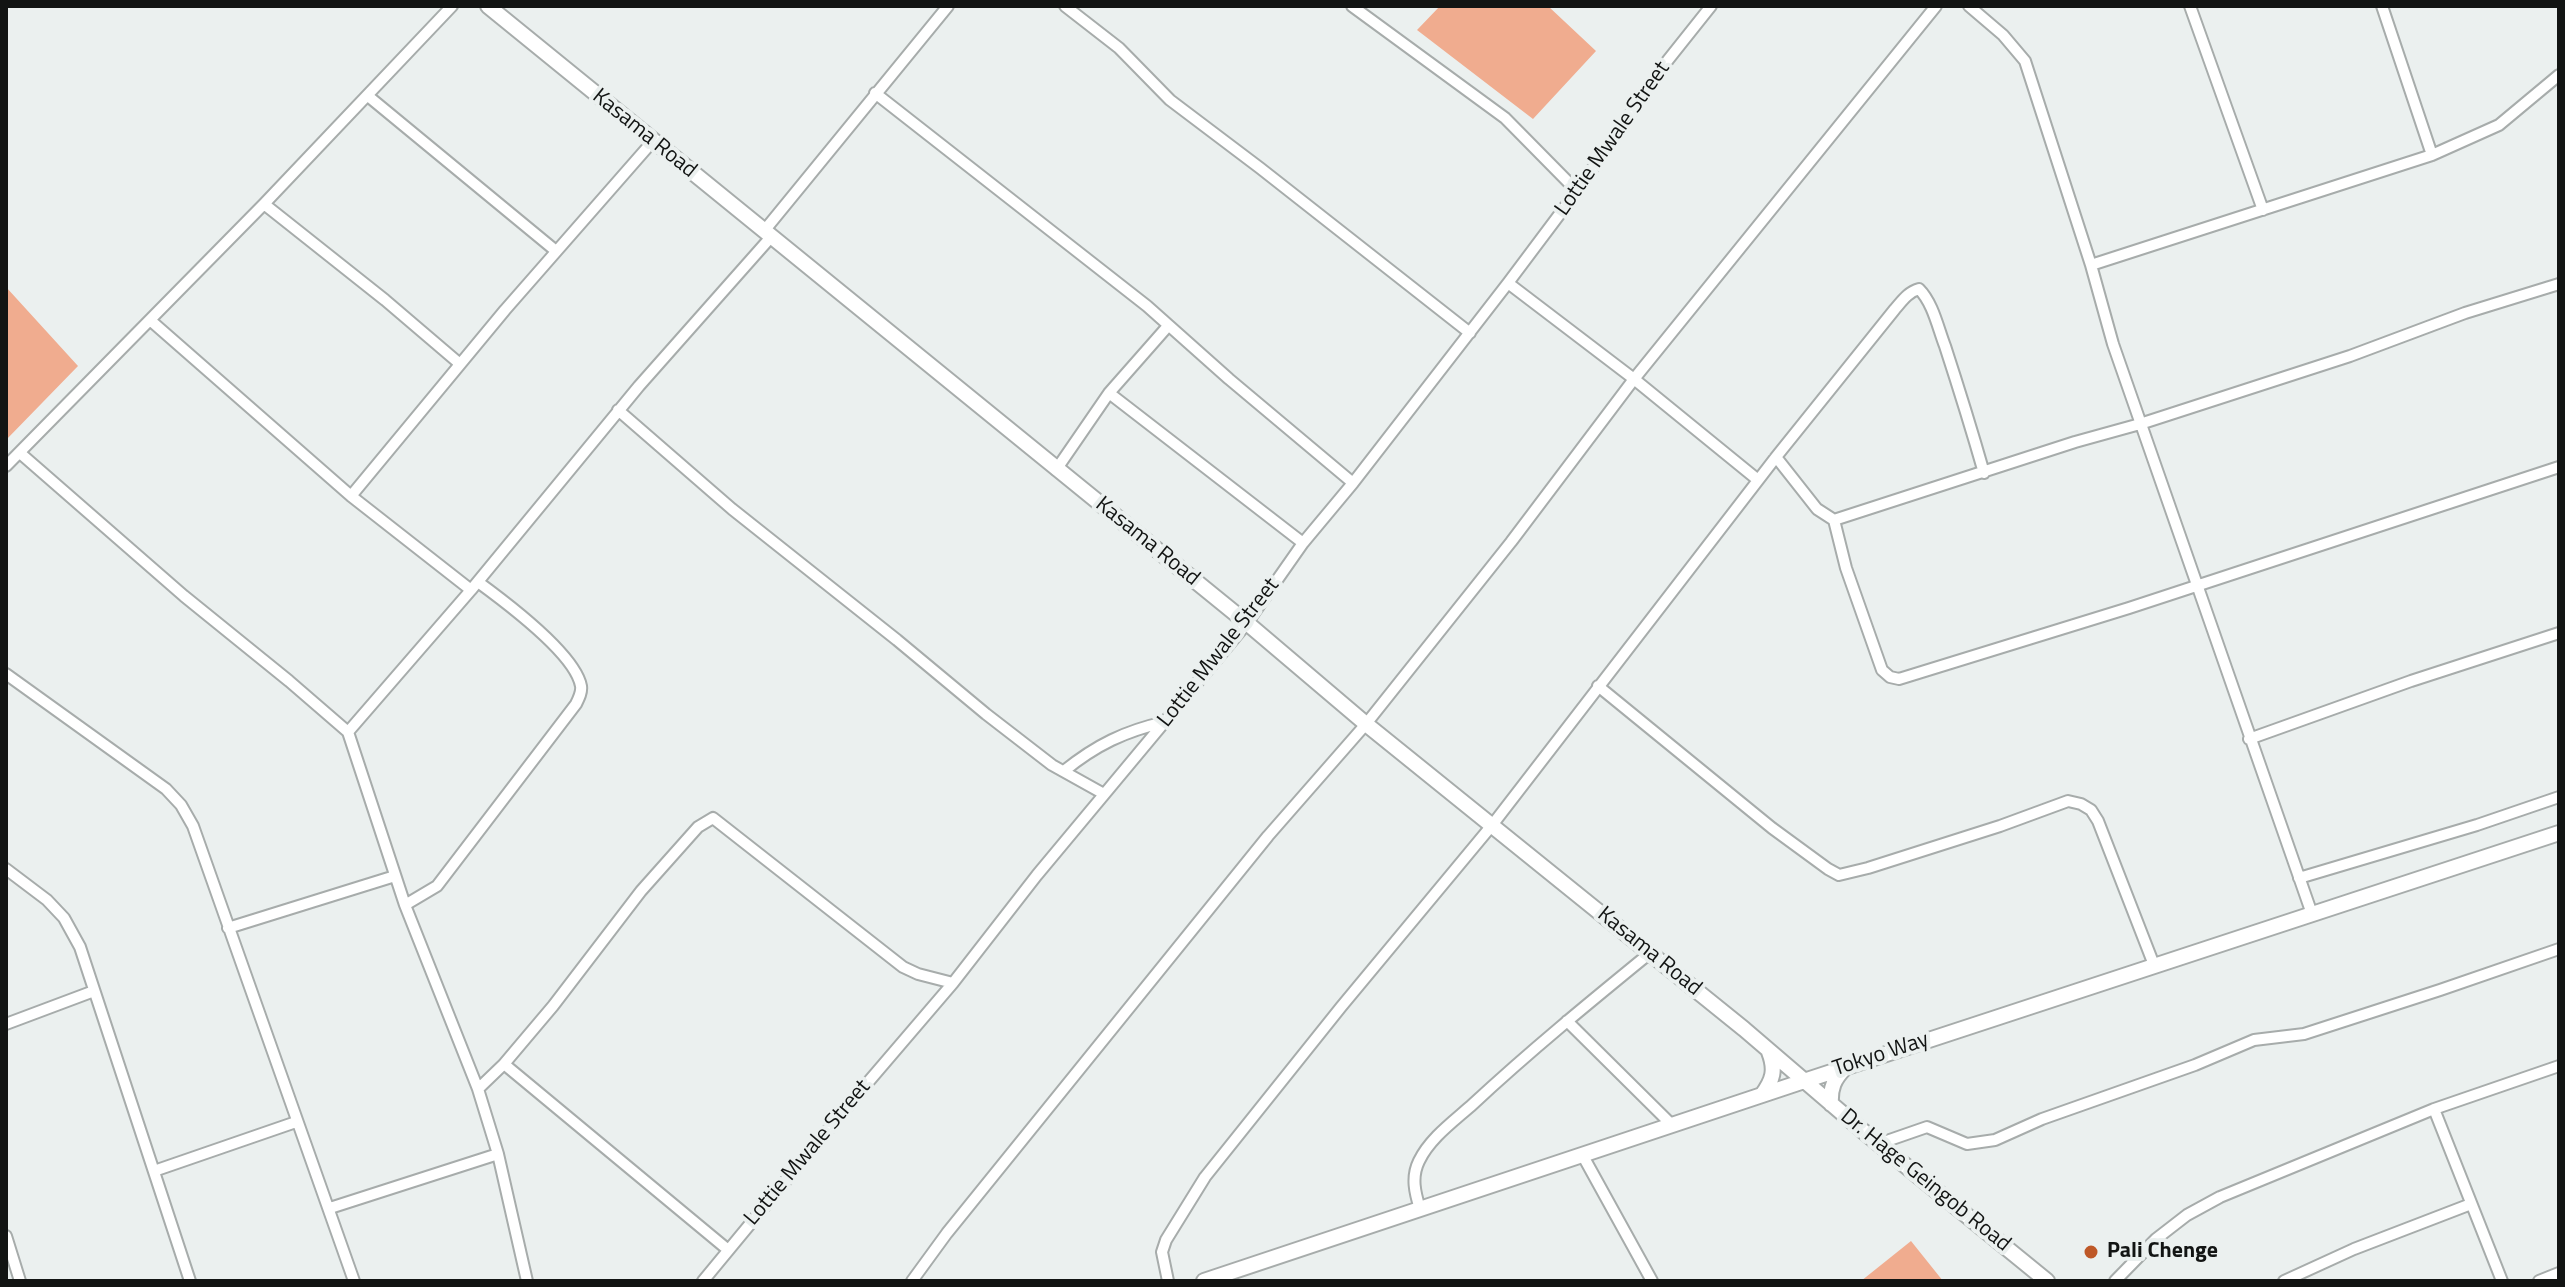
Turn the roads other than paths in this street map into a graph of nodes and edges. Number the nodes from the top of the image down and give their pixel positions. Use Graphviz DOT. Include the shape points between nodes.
graph roads {
  1 [pos="452,6"];
  2 [pos="948,6"];
  3 [pos="1065,6"];
  4 [pos="1352,6"];
  5 [pos="1711,6"];
  6 [pos="1936,6"];
  7 [pos="1969,6"];
  8 [pos="2190,6"];
  9 [pos="2382,6"];
  10 [pos="495,8"];
  11 [pos="2559,75"];
  12 [pos="875,93"];
  13 [pos="368,96"];
  14 [pos="653,141"];
  15 [pos="2432,155"];
  16 [pos="1577,191"];
  17 [pos="264,204"];
  18 [pos="2263,210"];
  19 [pos="768,234"];
  20 [pos="556,251"];
  21 [pos="2091,265"];
  22 [pos="1508,283"];
  23 [pos="2559,284"];
  24 [pos="150,320"];
  25 [pos="1168,326"];
  26 [pos="1470,333"];
  27 [pos="460,364"];
  28 [pos="1634,379"];
  29 [pos="1109,393"];
  30 [pos="618,410"];
  31 [pos="2140,424"];
  32 [pos="20,453"];
  33 [pos="1776,457"];
  34 [pos="6,466"];
  35 [pos="2559,467"];
  36 [pos="1056,470"];
  37 [pos="1984,473"];
  38 [pos="1758,480"];
  39 [pos="1353,483"];
  40 [pos="351,496"];
  41 [pos="1834,520"];
  42 [pos="1303,543"];
  43 [pos="2198,585"];
  44 [pos="474,586"];
  45 [pos="1247,623"];
  46 [pos="2559,633"];
  47 [pos="6,674"];
  48 [pos="1598,686"];
  49 [pos="1165,722"];
  50 [pos="1366,724"];
  51 [pos="348,732"];
  52 [pos="2249,739"];
  53 [pos="1064,771"];
  54 [pos="1104,794"];
  55 [pos="2559,797"];
  56 [pos="1493,824"];
  57 [pos="2559,833"];
  58 [pos="6,869"];
  59 [pos="395,876"];
  60 [pos="2299,878"];
  61 [pos="405,905"];
  62 [pos="2312,914"];
  63 [pos="228,928"];
  64 [pos="2559,949"];
  65 [pos="1650,953"];
  66 [pos="2154,965"];
  67 [pos="953,983"];
  68 [pos="94,991"];
  69 [pos="1567,1021"];
  70 [pos="6,1024"];
  71 [pos="1768,1050"];
  72 [pos="504,1064"];
  73 [pos="2559,1066"];
  74 [pos="1846,1067"];
  75 [pos="1804,1081"];
  76 [pos="478,1089"];
  77 [pos="1761,1095"];
  78 [pos="1831,1104"];
  79 [pos="2434,1109"];
  80 [pos="296,1122"];
  81 [pos="1672,1125"];
  82 [pos="1878,1144"];
  83 [pos="498,1154"];
  84 [pos="1583,1156"];
  85 [pos="154,1171"];
  86 [pos="2471,1204"];
  87 [pos="330,1208"];
  88 [pos="1420,1209"];
  89 [pos="6,1236"];
  90 [pos="727,1249"];
  91 [pos="2559,1273"];
  92 [pos="20,1281"];
  93 [pos="189,1281"];
  94 [pos="354,1281"];
  95 [pos="527,1281"];
  96 [pos="703,1281"];
  97 [pos="912,1281"];
  98 [pos="1168,1281"];
  99 [pos="1204,1281"];
  100 [pos="1652,1281"];
  101 [pos="2047,1281"];
  102 [pos="2115,1281"];
  103 [pos="2284,1281"];
  104 [pos="2502,1281"];
  105 [pos="2539,1281"];
  1 -- 13 [label="street"];
  2 -- 12 [label="street"];
  3 -- 26 [label="street" via="1119,48 1170,100"];
  4 -- 16 [label="street" via="1505,118"];
  5 -- 16 [label="street, Lottie Mwale Street"];
  6 -- 28 [label="street"];
  7 -- 21 [label="street" via="2025,61"];
  8 -- 18 [label="street"];
  9 -- 15 [label="street"];
  10 -- 14 [label="street, Kasama Road"];
  11 -- 15 [label="street" via="2499,125"];
  12 -- 19 [label="street"];
  12 -- 25 [label="street"];
  13 -- 17 [label="street"];
  13 -- 20 [label="street"];
  14 -- 19 [label="street, Kasama Road"];
  14 -- 20 [label="street"];
  15 -- 18 [label="street"];
  16 -- 22 [label="street, Lottie Mwale Street"];
  17 -- 24 [label="street"];
  17 -- 27 [label="street"];
  18 -- 21 [label="street"];
  19 -- 30 [label="street"];
  19 -- 36 [label="street, Kasama Road"];
  20 -- 27 [label="street"];
  21 -- 31 [label="street"];
  22 -- 26 [label="street, Lottie Mwale Street"];
  22 -- 28 [label="street"];
  23 -- 31 [label="street"];
  24 -- 32 [label="street"];
  24 -- 40 [label="street"];
  25 -- 29 [label="street"];
  25 -- 39 [label="street"];
  26 -- 39 [label="street, Lottie Mwale Street"];
  27 -- 40 [label="street"];
  28 -- 38 [label="street"];
  28 -- 50 [label="street"];
  29 -- 36 [label="street"];
  29 -- 42 [label="street"];
  30 -- 44 [label="street"];
  30 -- 53 [label="street" via="732,509"];
  31 -- 37 [label="street"];
  31 -- 43 [label="street"];
  32 -- 34 [label="street"];
  32 -- 51 [label="street"];
  33 -- 37 [label="street" via="1895,309 1919,289 1940,333"];
  33 -- 38 [label="street"];
  33 -- 41 [label="street" via="1817,509"];
  35 -- 43 [label="street"];
  36 -- 45 [label="street, Kasama Road"];
  37 -- 41 [label="street"];
  38 -- 48 [label="street"];
  39 -- 42 [label="street, Lottie Mwale Street"];
  40 -- 44 [label="street"];
  41 -- 43 [label="street" via="1882,670 1899,679"];
  42 -- 45 [label="street, Lottie Mwale Street"];
  43 -- 52 [label="street"];
  44 -- 51 [label="street"];
  44 -- 61 [label="street" via="530,622 569,665 582,690 437,886"];
  45 -- 49 [label="street, Lottie Mwale Street"];
  45 -- 50 [label="street, Kasama Road"];
  46 -- 52 [label="street"];
  47 -- 63 [label="street" via="181,805"];
  48 -- 56 [label="street"];
  48 -- 66 [label="street" via="1772,828 1839,875 2068,801 2081,804 2098,821"];
  49 -- 53 [label="street" via="1133,730 1087,752"];
  49 -- 54 [label="street, Lottie Mwale Street"];
  50 -- 56 [label="street, Kasama Road"];
  50 -- 97 [label="street" via="1268,836"];
  51 -- 59 [label="street"];
  52 -- 60 [label="street"];
  53 -- 54 [label="street"];
  54 -- 67 [label="street, Lottie Mwale Street"];
  55 -- 60 [label="street"];
  56 -- 65 [label="street, Kasama Road"];
  56 -- 98 [label="street" via="1205,1177 1166,1240 1162,1252"];
  57 -- 62 [label="street, Tokyo Way"];
  58 -- 68 [label="street" via="64,918"];
  59 -- 61 [label="street"];
  59 -- 63 [label="street"];
  60 -- 62 [label="street"];
  61 -- 76 [label="street"];
  62 -- 66 [label="street, Tokyo Way"];
  63 -- 80 [label="street"];
  64 -- 82 [label="street" via="2304,1034 2254,1040 1995,1140 1967,1144 1927,1127"];
  65 -- 69 [label="street"];
  65 -- 71 [label="street, Kasama Road"];
  66 -- 74 [label="street, Tokyo Way"];
  67 -- 72 [label="street" via="903,967 713,818 698,827 641,891"];
  67 -- 90 [label="street, Lottie Mwale Street"];
  68 -- 70 [label="street"];
  68 -- 85 [label="street"];
  69 -- 81 [label="street"];
  69 -- 88 [label="street" via="1432,1142 1414,1179"];
  71 -- 75 [label="street, Kasama Road"];
  71 -- 77 [label="street" via="1774,1065 1772,1082"];
  72 -- 76 [label="street"];
  72 -- 90 [label="street"];
  73 -- 79 [label="street"];
  74 -- 75 [label="street, Tokyo Way"];
  74 -- 78 [label="street" via="1836,1077"];
  75 -- 77 [label="street, Tokyo Way"];
  75 -- 78 [label="street, Dr. Hage Geingob Road"];
  76 -- 83 [label="street"];
  77 -- 81 [label="street, Tokyo Way"];
  78 -- 82 [label="street, Dr. Hage Geingob Road"];
  79 -- 86 [label="street"];
  79 -- 102 [label="street" via="2187,1215"];
  80 -- 85 [label="street"];
  80 -- 87 [label="street"];
  81 -- 84 [label="street, Tokyo Way"];
  82 -- 101 [label="street, Dr. Hage Geingob Road"];
  83 -- 87 [label="street"];
  83 -- 95 [label="street"];
  84 -- 88 [label="street, Tokyo Way"];
  84 -- 100 [label="street"];
  85 -- 93 [label="street"];
  86 -- 103 [label="street"];
  86 -- 104 [label="street"];
  87 -- 94 [label="street"];
  88 -- 99 [label="street, Tokyo Way"];
  89 -- 92 [label="street"];
  90 -- 96 [label="street, Lottie Mwale Street"];
  91 -- 105 [label="street"];
}
